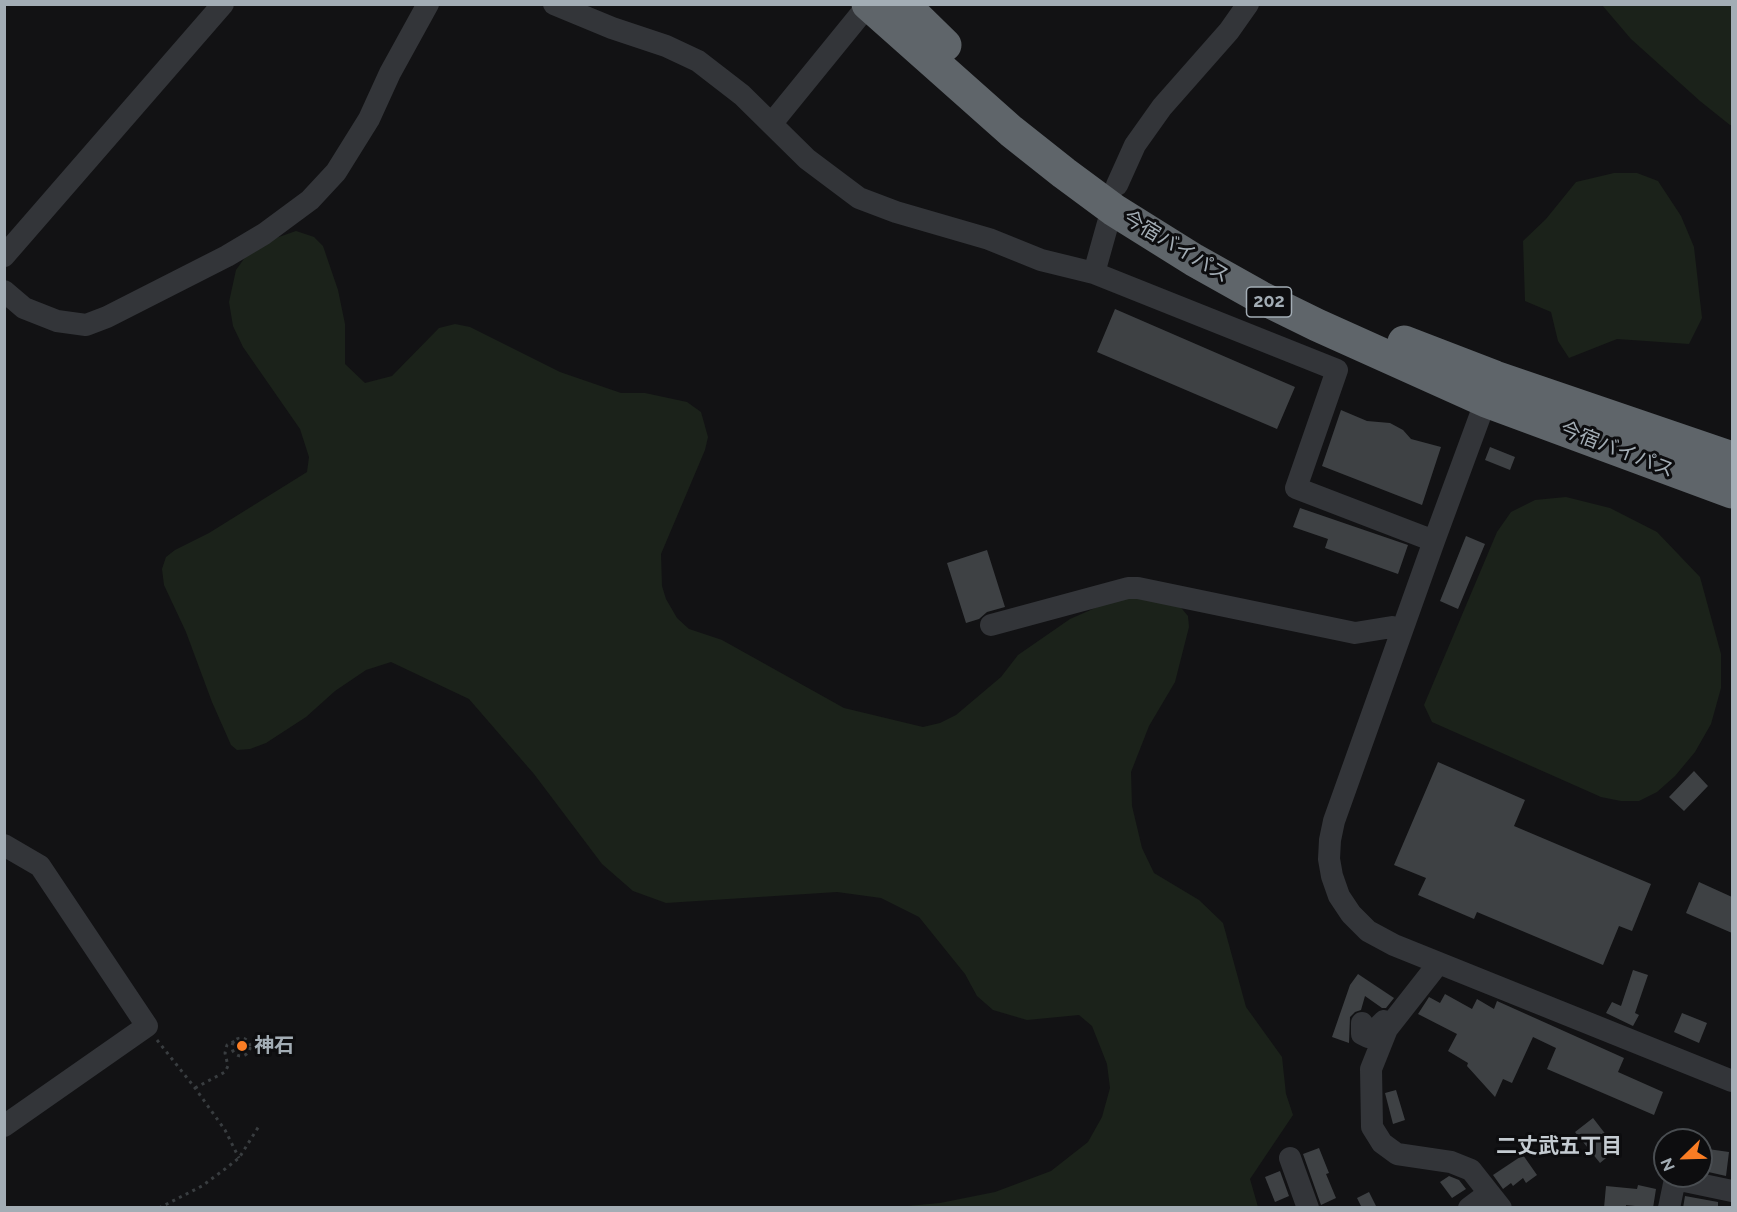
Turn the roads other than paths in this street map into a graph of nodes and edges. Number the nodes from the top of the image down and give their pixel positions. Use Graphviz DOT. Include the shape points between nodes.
graph roads {
  1 [pos="428,4"];
  2 [pos="554,4"];
  3 [pos="903,4"];
  4 [pos="1248,4"];
  5 [pos="868,5"];
  6 [pos="214,8"];
  7 [pos="772,123"];
  8 [pos="1116,198"];
  9 [pos="4,256"];
  10 [pos="1094,273"];
  11 [pos="4,291"];
  12 [pos="1490,389"];
  13 [pos="1732,458"];
  14 [pos="1732,492"];
  15 [pos="1434,541"];
  16 [pos="991,625"];
  17 [pos="1402,629"];
  18 [pos="4,844"];
  19 [pos="1438,964"];
  20 [pos="1362,1023"];
  21 [pos="1390,1025"];
  22 [pos="1732,1086"];
  23 [pos="4,1126"];
  24 [pos="1290,1158"];
  25 [pos="1732,1191"];
  26 [pos="1495,1200"];
  27 [pos="1308,1208"];
  28 [pos="1469,1208"];
  29 [pos="1669,1208"];
  1 -- 11 [label="street" via="369,119 336,172 310,200 271,229 228,256 86,325 57,321 24,308"];
  2 -- 7 [label="street" via="698,61"];
  3 -- 8 [label="highway, 今宿バイパス / 202"];
  4 -- 8 [label="street" via="1135,145"];
  5 -- 7 [label="street"];
  5 -- 8 [label="highway, 今宿バイパス / 202" via="1011,131"];
  6 -- 9 [label="street"];
  7 -- 10 [label="street" via="807,159 859,198 989,239 1041,260"];
  8 -- 10 [label="street"];
  8 -- 12 [label="highway, 今宿バイパス / 202" via="1194,260 1270,302 1387,358"];
  10 -- 15 [label="street" via="1337,370 1296,488"];
  12 -- 13 [label="highway, 今宿バイパス / 202"];
  12 -- 14 [label="highway, 今宿バイパス / 202"];
  12 -- 15 [label="street"];
  15 -- 17 [label="street"];
  16 -- 17 [label="street" via="1138,588 1355,633"];
  17 -- 19 [label="street" via="1334,821 1329,859 1339,896 1368,931"];
  18 -- 23 [label="street" via="40,866 147,1026"];
  19 -- 21 [label="street"];
  19 -- 22 [label="street"];
  20 -- 21 [label="street" via="1362,1034 1368,1037 1384,1021"];
  21 -- 26 [label="street" via="1371,1069 1372,1127 1382,1143 1397,1154 1451,1162 1471,1170"];
  24 -- 27 [label="street"];
  25 -- 29 [label="street" via="1675,1179"];
  26 -- 28 [label="street"];
}
